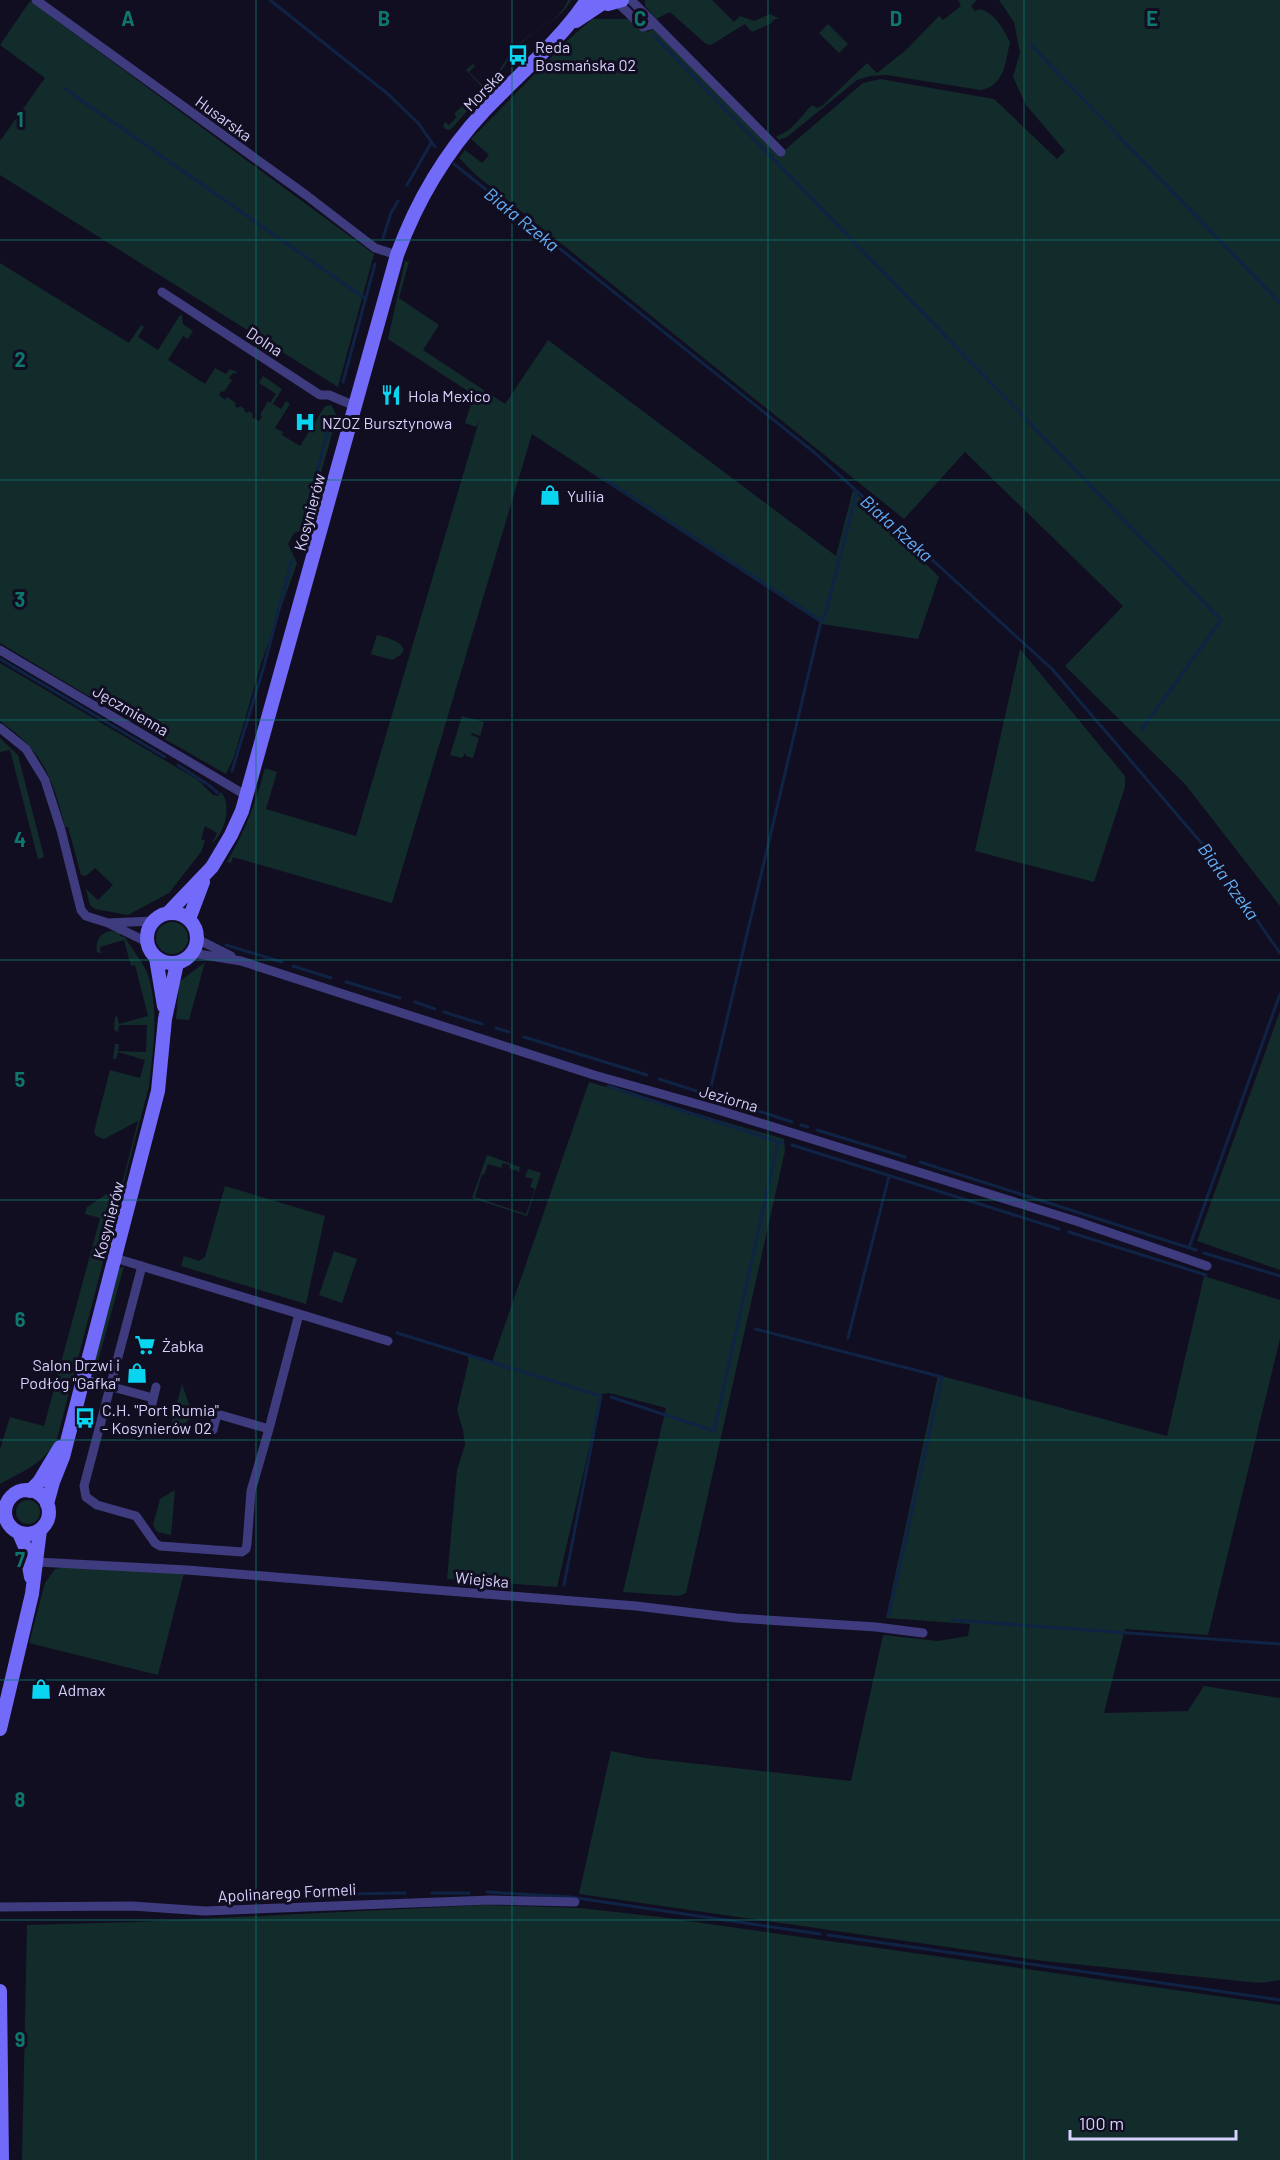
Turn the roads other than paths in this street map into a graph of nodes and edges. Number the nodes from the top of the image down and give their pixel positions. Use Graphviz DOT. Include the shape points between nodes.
graph roads {
  1 [pos="36,0"];
  2 [pos="587,0"];
  3 [pos="624,1"];
  4 [pos="600,2"];
  5 [pos="572,23"];
  6 [pos="781,152"];
  7 [pos="447,156"];
  8 [pos="397,255"];
  9 [pos="162,291"];
  10 [pos="355,405"];
  11 [pos="0,650"];
  12 [pos="0,728"];
  13 [pos="247,796"];
  14 [pos="205,877"];
  15 [pos="168,913"];
  16 [pos="189,919"];
  17 [pos="153,921"];
  18 [pos="108,923"];
  19 [pos="197,939"];
  20 [pos="147,942"];
  21 [pos="192,953"];
  22 [pos="156,958"];
  23 [pos="241,961"];
  24 [pos="177,963"];
  25 [pos="165,1019"];
  26 [pos="115,1258"];
  27 [pos="142,1266"];
  28 [pos="1207,1266"];
  29 [pos="299,1314"];
  30 [pos="388,1341"];
  31 [pos="83,1379"];
  32 [pos="110,1387"];
  33 [pos="156,1387"];
  34 [pos="153,1398"];
  35 [pos="151,1408"];
  36 [pos="71,1427"];
  37 [pos="268,1429"];
  38 [pos="213,1430"];
  39 [pos="30,1491"];
  40 [pos="47,1504"];
  41 [pos="40,1530"];
  42 [pos="19,1533"];
  43 [pos="37,1562"];
  44 [pos="32,1594"];
  45 [pos="923,1633"];
  46 [pos="0,1729"];
  47 [pos="574,1902"];
  48 [pos="0,1907"];
  49 [pos="0,1991"];
  50 [pos="1,2087"];
  51 [pos="2,2160"];
  1 -- 8 [label="street, Husarska" via="375,248"];
  2 -- 5 [label="main road, Morska"];
  3 -- 4 [label="main road, Morska"];
  3 -- 6 [label="street" via="677,45"];
  4 -- 5 [label="main road, Morska"];
  5 -- 7 [label="main road, Morska" via="484,111"];
  7 -- 8 [label="main road, Kosynierów" via="420,201"];
  8 -- 10 [label="main road, Kosynierów"];
  9 -- 10 [label="street, Dolna" via="320,395"];
  10 -- 13 [label="main road, Kosynierów"];
  11 -- 13 [label="street, Jęczmienna"];
  12 -- 18 [label="street" via="26,749 45,780 81,910 86,916"];
  13 -- 14 [label="main road, Kosynierów" via="231,835"];
  14 -- 15 [label="main road, Kosynierów"];
  14 -- 16 [label="main road, Kosynierów"];
  15 -- 16 [label="main road"];
  15 -- 17 [label="main road"];
  16 -- 19 [label="main road"];
  17 -- 18 [label="street"];
  17 -- 20 [label="main road"];
  18 -- 20 [label="street"];
  19 -- 21 [label="main road"];
  19 -- 23 [label="street, Jeziorna"];
  20 -- 22 [label="main road"];
  21 -- 23 [label="street, Jeziorna"];
  21 -- 24 [label="main road"];
  22 -- 24 [label="main road"];
  22 -- 25 [label="main road, Kosynierów"];
  23 -- 28 [label="street, Jeziorna" via="588,1074 727,1112 1076,1221"];
  24 -- 25 [label="main road, Kosynierów"];
  25 -- 26 [label="main road, Kosynierów" via="158,1091"];
  26 -- 27 [label="street"];
  26 -- 31 [label="main road, Kosynierów"];
  27 -- 29 [label="street"];
  27 -- 32 [label="street"];
  29 -- 30 [label="street"];
  29 -- 37 [label="street"];
  31 -- 32 [label="street"];
  31 -- 36 [label="main road, Kosynierów"];
  32 -- 34 [label="street"];
  32 -- 37 [label="street" via="84,1492 97,1505 139,1517 160,1546 237,1552 246,1549 250,1491"];
  33 -- 34 [label="street"];
  34 -- 35 [label="street"];
  36 -- 39 [label="main road, Kosynierów" via="44,1475"];
  36 -- 40 [label="main road, Kosynierów"];
  37 -- 38 [label="street" via="217,1414"];
  39 -- 40 [label="main road"];
  39 -- 42 [label="main road" via="16,1494 7,1505 7,1521"];
  40 -- 41 [label="main road" via="48,1518"];
  41 -- 42 [label="main road"];
  41 -- 43 [label="main road"];
  42 -- 44 [label="main road" via="26,1549"];
  43 -- 44 [label="main road"];
  43 -- 45 [label="street, Wiejska" via="223,1572"];
  44 -- 46 [label="main road"];
  47 -- 48 [label="street, Apolinarego Formeli" via="491,1900 205,1911 132,1906"];
  49 -- 50 [label="main road"];
  50 -- 51 [label="main road"];
}
